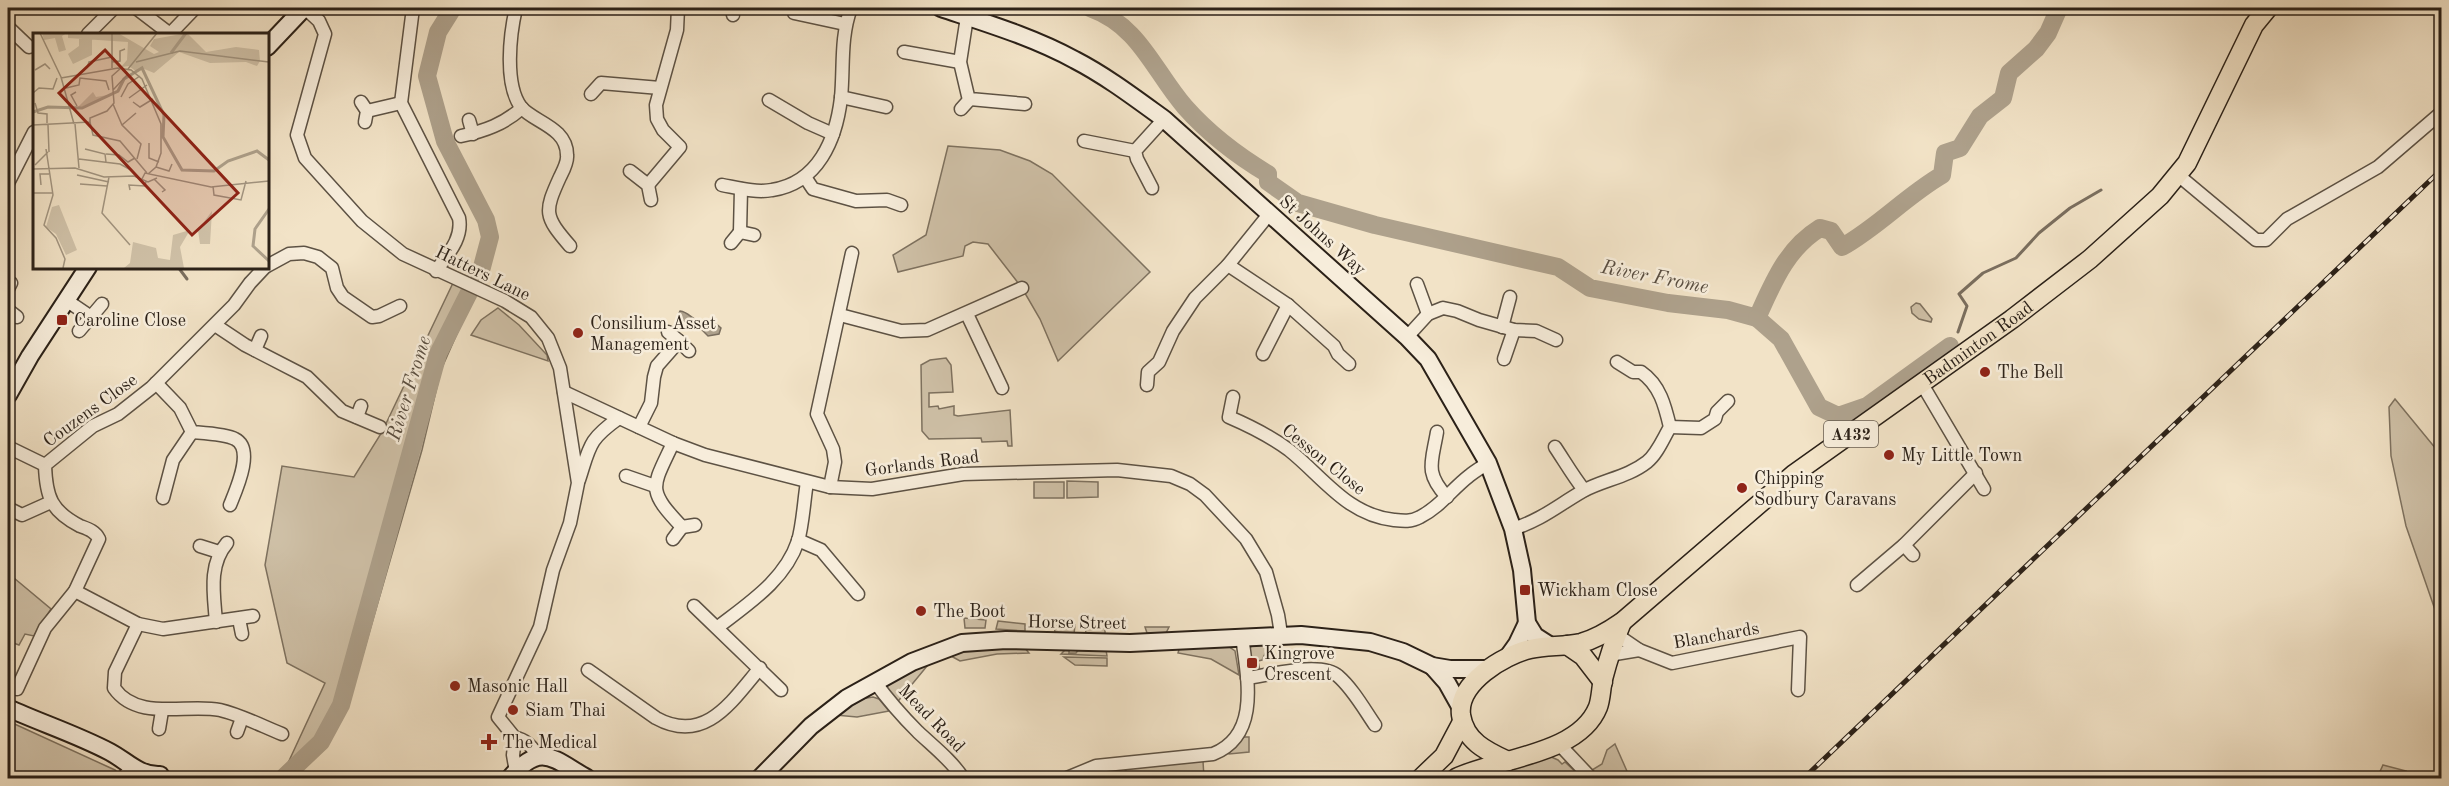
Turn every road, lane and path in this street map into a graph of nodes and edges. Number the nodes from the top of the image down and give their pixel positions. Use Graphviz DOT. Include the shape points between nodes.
graph roads {
  1 [pos="114,8"];
  2 [pos="136,8"];
  3 [pos="195,8"];
  4 [pos="305,8"];
  5 [pos="413,8"];
  6 [pos="516,8"];
  7 [pos="678,8"];
  8 [pos="851,8"];
  9 [pos="941,8"];
  10 [pos="2268,8"];
  11 [pos="794,13"];
  12 [pos="967,17"];
  13 [pos="845,24"];
  14 [pos="8,27"];
  15 [pos="89,33"];
  16 [pos="169,33"];
  17 [pos="171,33"];
  18 [pos="268,46"];
  19 [pos="29,47"];
  20 [pos="904,52"];
  21 [pos="960,62"];
  22 [pos="660,88"];
  23 [pos="591,94"];
  24 [pos="841,97"];
  25 [pos="970,99"];
  26 [pos="769,100"];
  27 [pos="401,103"];
  28 [pos="1025,104"];
  29 [pos="886,107"];
  30 [pos="522,108"];
  31 [pos="961,109"];
  32 [pos="365,111"];
  33 [pos="2442,112"];
  34 [pos="1164,118"];
  35 [pos="469,120"];
  36 [pos="33,134"];
  37 [pos="833,134"];
  38 [pos="1084,141"];
  39 [pos="1135,151"];
  40 [pos="630,171"];
  41 [pos="2178,175"];
  42 [pos="805,177"];
  43 [pos="8,183"];
  44 [pos="648,185"];
  45 [pos="722,185"];
  46 [pos="1152,188"];
  47 [pos="741,189"];
  48 [pos="651,200"];
  49 [pos="901,205"];
  50 [pos="1270,213"];
  51 [pos="740,232"];
  52 [pos="754,235"];
  53 [pos="731,243"];
  54 [pos="570,246"];
  55 [pos="852,253"];
  56 [pos="268,265"];
  57 [pos="1228,265"];
  58 [pos="87,268"];
  59 [pos="264,268"];
  60 [pos="436,271"];
  61 [pos="1417,285"];
  62 [pos="1022,288"];
  63 [pos="1510,297"];
  64 [pos="66,300"];
  65 [pos="102,304"];
  66 [pos="1288,305"];
  67 [pos="400,306"];
  68 [pos="967,314"];
  69 [pos="1428,314"];
  70 [pos="840,315"];
  71 [pos="91,317"];
  72 [pos="215,325"];
  73 [pos="1508,328"];
  74 [pos="79,331"];
  75 [pos="668,332"];
  76 [pos="261,336"];
  77 [pos="1407,337"];
  78 [pos="679,341"];
  79 [pos="1547,341"];
  80 [pos="255,350"];
  81 [pos="689,351"];
  82 [pos="1263,354"];
  83 [pos="1504,359"];
  84 [pos="1617,362"];
  85 [pos="1349,364"];
  86 [pos="156,383"];
  87 [pos="1922,384"];
  88 [pos="1147,385"];
  89 [pos="1002,388"];
  90 [pos="564,392"];
  91 [pos="8,395"];
  92 [pos="1233,397"];
  93 [pos="1728,401"];
  94 [pos="619,418"];
  95 [pos="639,427"];
  96 [pos="1670,427"];
  97 [pos="380,428"];
  98 [pos="192,432"];
  99 [pos="1437,432"];
  100 [pos="673,443"];
  101 [pos="8,447"];
  102 [pos="1554,447"];
  103 [pos="1488,463"];
  104 [pos="45,465"];
  105 [pos="1976,473"];
  106 [pos="626,476"];
  107 [pos="807,482"];
  108 [pos="578,483"];
  109 [pos="655,486"];
  110 [pos="830,487"];
  111 [pos="1984,489"];
  112 [pos="1584,490"];
  113 [pos="1447,497"];
  114 [pos="163,498"];
  115 [pos="51,502"];
  116 [pos="230,506"];
  117 [pos="8,508"];
  118 [pos="695,525"];
  119 [pos="682,526"];
  120 [pos="1513,529"];
  121 [pos="674,539"];
  122 [pos="798,540"];
  123 [pos="1904,545"];
  124 [pos="200,546"];
  125 [pos="1913,555"];
  126 [pos="1857,585"];
  127 [pos="75,591"];
  128 [pos="858,594"];
  129 [pos="694,606"];
  130 [pos="253,616"];
  131 [pos="239,620"];
  132 [pos="216,622"];
  133 [pos="1527,623"];
  134 [pos="138,624"];
  135 [pos="718,627"];
  136 [pos="1615,630"];
  137 [pos="242,634"];
  138 [pos="1281,634"];
  139 [pos="1242,636"];
  140 [pos="26,642"];
  141 [pos="1558,645"];
  142 [pos="39,647"];
  143 [pos="1639,650"];
  144 [pos="1610,655"];
  145 [pos="1507,658"];
  146 [pos="1432,666"];
  147 [pos="760,668"];
  148 [pos="1487,669"];
  149 [pos="588,670"];
  150 [pos="1247,678"];
  151 [pos="875,682"];
  152 [pos="1603,682"];
  153 [pos="17,689"];
  154 [pos="781,690"];
  155 [pos="1798,690"];
  156 [pos="8,708"];
  157 [pos="162,711"];
  158 [pos="1461,715"];
  159 [pos="242,718"];
  160 [pos="1375,725"];
  161 [pos="159,729"];
  162 [pos="237,732"];
  163 [pos="282,734"];
  164 [pos="515,738"];
  165 [pos="1558,743"];
  166 [pos="537,756"];
  167 [pos="1508,761"];
  168 [pos="128,775"];
  169 [pos="513,775"];
  170 [pos="164,777"];
  171 [pos="587,778"];
  172 [pos="760,778"];
  173 [pos="963,778"];
  174 [pos="1066,778"];
  175 [pos="1421,778"];
  176 [pos="1456,778"];
  177 [pos="1591,778"];
  1 -- 15 [label="street"];
  2 -- 16 [label="street"];
  3 -- 17 [label="street"];
  4 -- 18 [label="street"];
  4 -- 60 [label="street, Hatters Lane" via="319,21 325,34 297,135 305,158 362,221 403,254"];
  5 -- 27 [label="street"];
  6 -- 30 [label="street" via="510,82"];
  7 -- 22 [label="street" via="677,30"];
  8 -- 13 [label="street"];
  9 -- 12 [label="street, St Johns Way"];
  10 -- 41 [label="main road, Badminton Road / A432" via="2254,25"];
  11 -- 13 [label="street"];
  12 -- 21 [label="street"];
  12 -- 34 [label="street, St Johns Way" via="1076,60"];
  13 -- 24 [label="street"];
  14 -- 19 [label="street"];
  20 -- 21 [label="street"];
  21 -- 25 [label="street"];
  22 -- 23 [label="street" via="601,83"];
  22 -- 44 [label="street" via="657,119 680,147"];
  24 -- 29 [label="street"];
  24 -- 37 [label="street"];
  25 -- 28 [label="street"];
  25 -- 31 [label="street"];
  26 -- 37 [label="street"];
  27 -- 32 [label="street"];
  27 -- 60 [label="street" via="459,218 461,229"];
  30 -- 35 [label="street" via="499,125 467,135"];
  30 -- 54 [label="street" via="553,129 564,145 564,171 548,201 548,230"];
  33 -- 41 [label="street" via="2378,167 2287,219 2266,240 2256,240"];
  34 -- 39 [label="street"];
  34 -- 50 [label="street, St Johns Way"];
  36 -- 43 [label="street"];
  37 -- 42 [label="street" via="821,160"];
  38 -- 39 [label="street"];
  39 -- 46 [label="street"];
  40 -- 44 [label="street"];
  41 -- 87 [label="main road, Badminton Road / A432" via="2090,259"];
  42 -- 47 [label="street" via="771,190"];
  42 -- 49 [label="street" via="813,189 856,201 887,200"];
  44 -- 48 [label="street"];
  45 -- 47 [label="street"];
  47 -- 51 [label="street"];
  50 -- 57 [label="street"];
  50 -- 77 [label="street, St Johns Way"];
  51 -- 52 [label="street"];
  51 -- 53 [label="street"];
  55 -- 70 [label="street"];
  56 -- 67 [label="street, Couzens Close" via="289,254 318,257 332,268 343,297 372,317"];
  57 -- 66 [label="street"];
  57 -- 88 [label="street" via="1183,314 1159,362 1148,372"];
  58 -- 64 [label="street"];
  59 -- 72 [label="street, Couzens Close"];
  60 -- 90 [label="street, Hatters Lane" via="505,301 531,317 548,338"];
  61 -- 69 [label="street"];
  62 -- 68 [label="street"];
  63 -- 73 [label="street"];
  64 -- 71 [label="street"];
  64 -- 91 [label="street"];
  65 -- 71 [label="street"];
  66 -- 82 [label="street"];
  66 -- 85 [label="street"];
  68 -- 70 [label="street" via="927,330 901,332"];
  68 -- 89 [label="street"];
  69 -- 73 [label="street" via="1450,309"];
  69 -- 77 [label="street"];
  70 -- 110 [label="street" via="817,414 833,449 835,462"];
  71 -- 74 [label="street"];
  72 -- 80 [label="street"];
  72 -- 86 [label="street, Couzens Close"];
  73 -- 79 [label="street" via="1536,331"];
  73 -- 83 [label="street"];
  75 -- 78 [label="street"];
  76 -- 80 [label="street"];
  77 -- 103 [label="street, St Johns Way" via="1428,359"];
  78 -- 81 [label="street"];
  78 -- 95 [label="street" via="657,366 651,403"];
  80 -- 97 [label="street" via="307,377 333,405 359,411"];
  84 -- 96 [label="street" via="1633,372 1641,372 1657,388"];
  86 -- 98 [label="street, Couzens Close" via="180,408"];
  86 -- 104 [label="street, Couzens Close"];
  87 -- 105 [label="street"];
  87 -- 136 [label="main road, Badminton Road / A432" via="1794,474"];
  90 -- 94 [label="street, Gorlands Road"];
  90 -- 108 [label="street, Hatters Lane"];
  92 -- 113 [label="street, Cesson Close" via="1229,417 1276,441 1358,510 1407,522 1430,512"];
  93 -- 96 [label="street" via="1715,419 1701,428"];
  94 -- 95 [label="street, Gorlands Road"];
  94 -- 108 [label="street" via="592,442"];
  95 -- 100 [label="street, Gorlands Road"];
  96 -- 112 [label="street" via="1649,460 1637,469"];
  98 -- 114 [label="street" via="173,460"];
  98 -- 116 [label="street" via="235,439 242,445 245,455"];
  99 -- 113 [label="street" via="1431,474"];
  100 -- 107 [label="street, Gorlands Road"];
  100 -- 109 [label="street"];
  101 -- 104 [label="street, Couzens Close"];
  102 -- 112 [label="street"];
  103 -- 113 [label="street, Cesson Close"];
  103 -- 120 [label="street, St Johns Way"];
  104 -- 115 [label="street, Couzens Close"];
  105 -- 111 [label="street"];
  105 -- 123 [label="street"];
  106 -- 109 [label="street"];
  107 -- 110 [label="street, Gorlands Road"];
  107 -- 122 [label="street"];
  108 -- 164 [label="street, Hatters Lane" via="540,627 499,719"];
  109 -- 119 [label="street" via="660,503"];
  110 -- 138 [label="street, Gorlands Road" via="872,489 963,474 1117,470 1172,476 1205,495 1246,539 1266,572"];
  112 -- 120 [label="street" via="1538,521"];
  115 -- 117 [label="street" via="22,515"];
  115 -- 127 [label="street" via="68,519 94,532 99,539"];
  118 -- 119 [label="street"];
  119 -- 121 [label="street"];
  120 -- 133 [label="street, St Johns Way"];
  122 -- 128 [label="street" via="821,550"];
  122 -- 135 [label="street" via="785,567 765,590"];
  123 -- 125 [label="street"];
  123 -- 126 [label="street"];
  124 -- 132 [label="street" via="223,548 213,585"];
  127 -- 134 [label="street"];
  127 -- 142 [label="street" via="45,628"];
  129 -- 135 [label="street"];
  130 -- 131 [label="street"];
  131 -- 132 [label="street"];
  131 -- 137 [label="street"];
  132 -- 134 [label="street" via="163,629"];
  133 -- 141 [label="street" via="1535,636"];
  133 -- 145 [label="street"];
  134 -- 157 [label="street" via="115,672 114,688 122,698"];
  135 -- 147 [label="street"];
  136 -- 141 [label="main road, Badminton Road / A432" via="1582,642"];
  136 -- 143 [label="street, Blanchards"];
  136 -- 144 [label="main road"];
  138 -- 139 [label="street, Horse Street"];
  138 -- 146 [label="street, Horse Street" via="1370,642"];
  139 -- 150 [label="street"];
  139 -- 151 [label="street, Horse Street" via="1130,643 973,641 932,652"];
  140 -- 142 [label="street"];
  141 -- 145 [label="main road, A432" via="1527,649"];
  141 -- 152 [label="main road" via="1583,656"];
  142 -- 153 [label="street"];
  143 -- 144 [label="street"];
  143 -- 155 [label="street, Blanchards" via="1682,663 1800,637"];
  144 -- 152 [label="main road"];
  145 -- 148 [label="main road, A432"];
  146 -- 148 [label="street, Horse Street"];
  146 -- 158 [label="street, Horse Street" via="1447,683"];
  147 -- 149 [label="street" via="723,712 685,728 656,718"];
  147 -- 154 [label="street"];
  148 -- 158 [label="main road, A432" via="1467,692"];
  150 -- 160 [label="street" via="1307,669 1330,670 1371,711"];
  150 -- 174 [label="street" via="1246,722 1222,750 1096,766"];
  151 -- 172 [label="street, Horse Street" via="818,720"];
  151 -- 173 [label="street, Mead Road"];
  152 -- 165 [label="main road" via="1598,706 1590,720"];
  156 -- 168 [label="street" via="111,753"];
  157 -- 159 [label="street" via="204,708"];
  157 -- 161 [label="street"];
  158 -- 167 [label="main road" via="1467,734 1477,744"];
  158 -- 175 [label="main road, A432" via="1444,756"];
  159 -- 162 [label="street"];
  159 -- 163 [label="street"];
  164 -- 166 [label="street" via="530,745"];
  164 -- 169 [label="street"];
  165 -- 167 [label="main road"];
  165 -- 177 [label="street"];
  166 -- 169 [label="street"];
  166 -- 171 [label="street" via="550,757"];
  167 -- 176 [label="main road"];
  168 -- 170 [label="street"];
}
